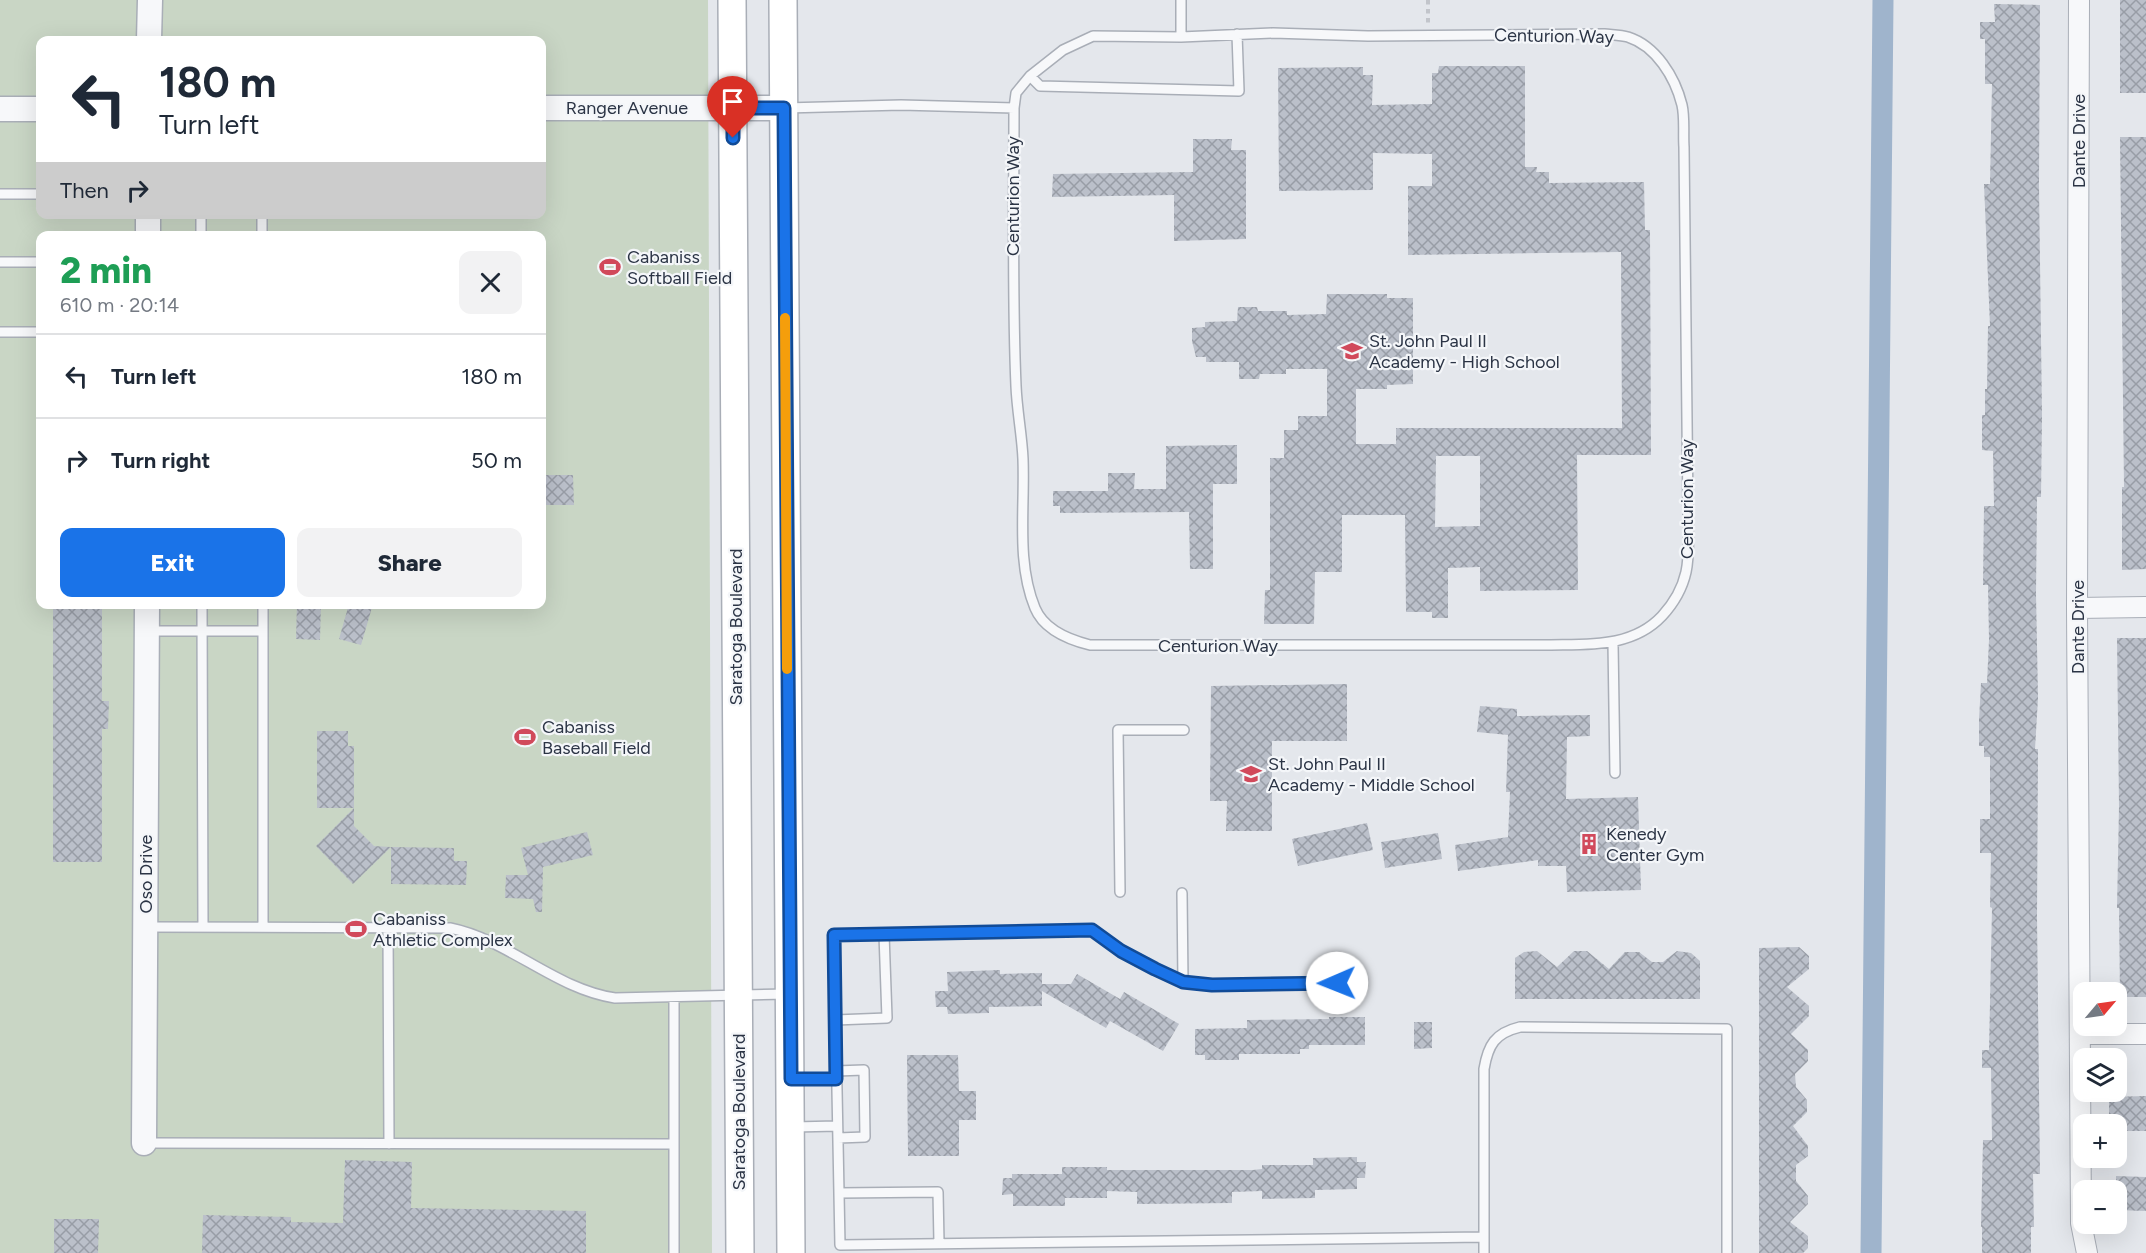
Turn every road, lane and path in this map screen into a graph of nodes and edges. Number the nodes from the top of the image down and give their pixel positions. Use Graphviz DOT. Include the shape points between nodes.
graph roads {
  1 [pos="150,0"];
  2 [pos="732,0"];
  3 [pos="783,0"];
  4 [pos="1181,0"];
  5 [pos="1428,0"];
  6 [pos="2079,0"];
  7 [pos="1237,34"];
  8 [pos="1428,35"];
  9 [pos="149,36"];
  10 [pos="1181,37"];
  11 [pos="1030,76"];
  12 [pos="546,108"];
  13 [pos="733,108"];
  14 [pos="784,108"];
  15 [pos="1014,108"];
  16 [pos="0,109"];
  17 [pos="36,109"];
  18 [pos="0,194"];
  19 [pos="36,194"];
  20 [pos="0,262"];
  21 [pos="36,262"];
  22 [pos="0,332"];
  23 [pos="36,332"];
  24 [pos="2077,608"];
  25 [pos="2146,608"];
  26 [pos="147,609"];
  27 [pos="202,609"];
  28 [pos="263,609"];
  29 [pos="147,631"];
  30 [pos="202,631"];
  31 [pos="263,631"];
  32 [pos="1613,643"];
  33 [pos="1184,730"];
  34 [pos="1615,773"];
  35 [pos="1120,892"];
  36 [pos="1182,893"];
  37 [pos="146,927"];
  38 [pos="203,927"];
  39 [pos="263,927"];
  40 [pos="388,927"];
  41 [pos="884,934"];
  42 [pos="1183,982"];
  43 [pos="1358,982"];
  44 [pos="2080,982"];
  45 [pos="789,994"];
  46 [pos="739,995"];
  47 [pos="674,997"];
  48 [pos="835,1020"];
  49 [pos="2127,1034"];
  50 [pos="2146,1034"];
  51 [pos="2080,1036"];
  52 [pos="836,1075"];
  53 [pos="791,1079"];
  54 [pos="837,1126"];
  55 [pos="791,1127"];
  56 [pos="838,1138"];
  57 [pos="144,1143"];
  58 [pos="388,1144"];
  59 [pos="674,1144"];
  60 [pos="839,1193"];
  61 [pos="1484,1237"];
  62 [pos="939,1243"];
  63 [pos="674,1253"];
  64 [pos="740,1253"];
  65 [pos="791,1253"];
  66 [pos="1484,1253"];
  67 [pos="1727,1253"];
  68 [pos="2087,1253"];
  1 -- 9 [label="street"];
  2 -- 13 [label="main road, Saratoga Boulevard"];
  3 -- 14 [label="main road"];
  4 -- 10 [label="lane"];
  5 -- 8 [label="path"];
  6 -- 24 [label="street, Dante Drive"];
  7 -- 8 [label="lane, Centurion Way"];
  7 -- 10 [label="lane, Centurion Way"];
  7 -- 11 [label="lane" via="1239,91 1040,87"];
  8 -- 32 [label="lane, Centurion Way" via="1580,33 1628,37 1661,61 1675,82 1683,107 1686,571 1675,602 1654,625 1633,638"];
  10 -- 11 [label="lane, Centurion Way" via="1093,36 1063,50"];
  11 -- 15 [label="lane, Centurion Way" via="1016,93"];
  12 -- 13 [label="street, Ranger Avenue"];
  13 -- 14 [label="street, Ranger Avenue"];
  13 -- 46 [label="main road, Saratoga Boulevard"];
  14 -- 15 [label="lane"];
  14 -- 45 [label="main road"];
  15 -- 32 [label="lane, Centurion Way" via="1012,277 1026,580 1036,611 1049,625 1066,639 1090,645"];
  16 -- 17 [label="street"];
  18 -- 19 [label="lane"];
  20 -- 21 [label="lane"];
  22 -- 23 [label="lane"];
  24 -- 25 [label="street"];
  24 -- 44 [label="street, Dante Drive"];
  26 -- 29 [label="street, Oso Drive"];
  27 -- 30 [label="lane"];
  28 -- 31 [label="lane"];
  29 -- 30 [label="lane"];
  29 -- 37 [label="street, Oso Drive"];
  30 -- 31 [label="lane"];
  30 -- 38 [label="lane"];
  31 -- 39 [label="lane"];
  32 -- 34 [label="lane"];
  33 -- 35 [label="lane" via="1118,730"];
  36 -- 42 [label="lane"];
  37 -- 38 [label="lane"];
  37 -- 57 [label="street, Oso Drive"];
  38 -- 39 [label="lane"];
  39 -- 40 [label="lane"];
  40 -- 47 [label="lane" via="461,930 582,990 604,996"];
  40 -- 58 [label="lane"];
  41 -- 42 [label="lane" via="1092,930 1121,951"];
  41 -- 48 [label="lane" via="834,935"];
  41 -- 48 [label="lane" via="887,1018"];
  42 -- 43 [label="lane"];
  45 -- 46 [label="lane"];
  45 -- 53 [label="main road"];
  46 -- 47 [label="lane"];
  46 -- 64 [label="main road, Saratoga Boulevard"];
  47 -- 59 [label="lane"];
  48 -- 52 [label="lane"];
  49 -- 50 [label="street"];
  51 -- 68 [label="street, Dante Drive" via="2081,1223"];
  52 -- 53 [label="lane"];
  52 -- 54 [label="lane"];
  52 -- 56 [label="lane" via="864,1070 865,1137"];
  53 -- 55 [label="main road"];
  54 -- 55 [label="lane"];
  54 -- 56 [label="lane"];
  55 -- 65 [label="main road"];
  56 -- 60 [label="lane"];
  57 -- 58 [label="lane"];
  58 -- 59 [label="lane"];
  59 -- 63 [label="lane"];
  60 -- 62 [label="lane" via="938,1192"];
  60 -- 62 [label="lane" via="840,1245"];
  61 -- 62 [label="lane"];
  61 -- 66 [label="lane"];
  61 -- 67 [label="lane" via="1484,1069 1486,1053 1506,1030 1727,1029"];
}
